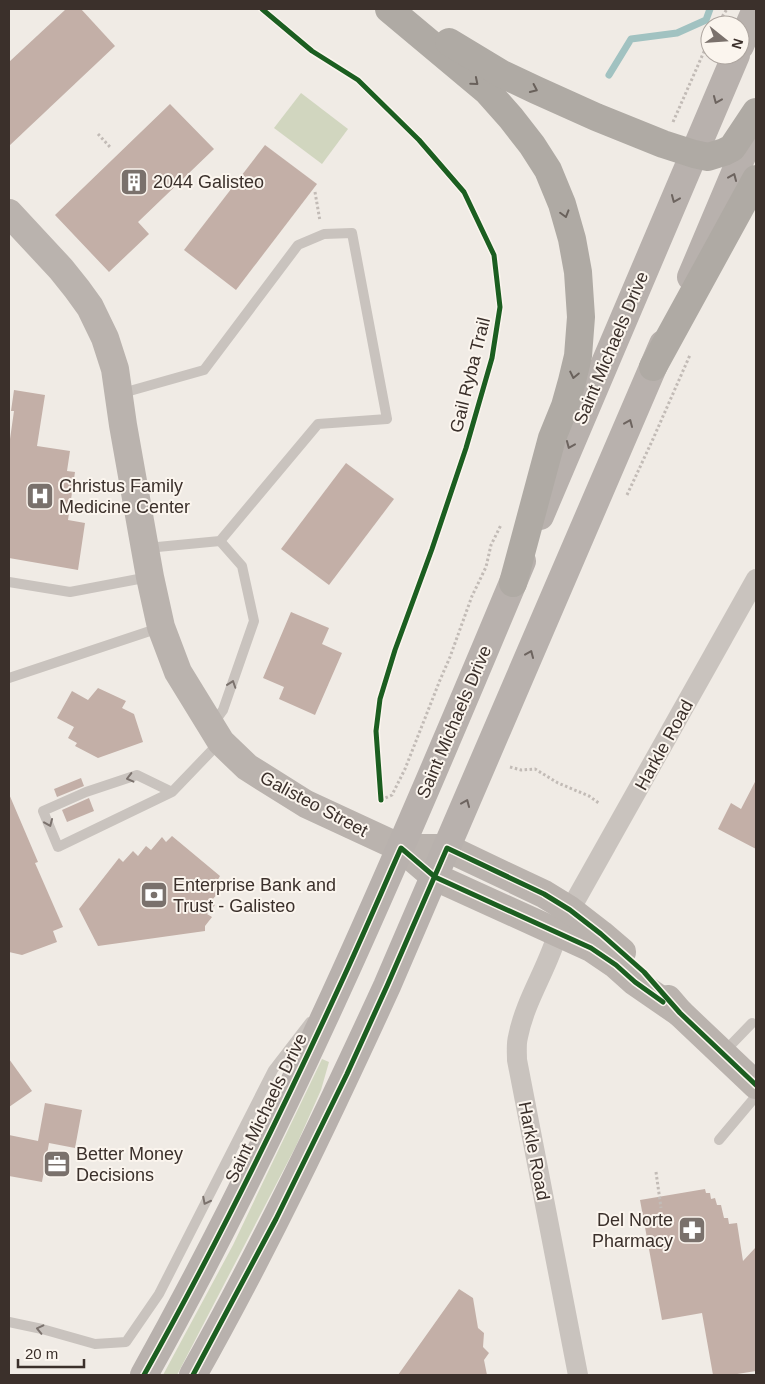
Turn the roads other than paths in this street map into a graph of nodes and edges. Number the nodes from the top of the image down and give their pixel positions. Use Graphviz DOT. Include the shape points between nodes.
graph roads {
  1 [pos="756,9"];
  2 [pos="394,12"];
  3 [pos="750,23"];
  4 [pos="732,65"];
  5 [pos="756,112"];
  6 [pos="756,122"];
  7 [pos="694,154"];
  8 [pos="756,179"];
  9 [pos="9,213"];
  10 [pos="653,367"];
  11 [pos="118,394"];
  12 [pos="220,541"];
  13 [pos="145,548"];
  14 [pos="150,577"];
  15 [pos="756,579"];
  16 [pos="9,582"];
  17 [pos="513,583"];
  18 [pos="161,627"];
  19 [pos="9,678"];
  20 [pos="216,734"];
  21 [pos="172,792"];
  22 [pos="401,848"];
  23 [pos="447,848"];
  24 [pos="435,877"];
  25 [pos="564,921"];
  26 [pos="342,982"];
  27 [pos="752,1023"];
  28 [pos="723,1054"];
  29 [pos="756,1085"];
  30 [pos="756,1096"];
  31 [pos="720,1140"];
  32 [pos="9,1322"];
  33 [pos="144,1375"];
  34 [pos="193,1375"];
  35 [pos="578,1375"];
  1 -- 3 [label="main road"];
  2 -- 7 [label="highway, one-way" via="502,74 596,117"];
  2 -- 17 [label="highway, one-way" via="487,91 512,118 548,170 572,239 581,317 578,356"];
  4 -- 7 [label="main road, Saint Michaels Drive, one-way"];
  5 -- 7 [label="highway" via="732,148 708,157"];
  10 -- 6 [label="main road, one-way"];
  7 -- 17 [label="main road, Saint Michaels Drive, one-way"];
  8 -- 10 [label="highway"];
  9 -- 11 [label="street, Galisteo Street" via="61,268 90,307 115,369"];
  23 -- 10 [label="main road, one-way"];
  11 -- 12 [label="lane" via="204,370 298,245 324,234 352,233 387,419 318,424"];
  11 -- 13 [label="street, Galisteo Street"];
  12 -- 13 [label="lane"];
  20 -- 12 [label="lane, one-way" via="254,621 242,566"];
  13 -- 14 [label="street, Galisteo Street"];
  14 -- 16 [label="lane" via="70,592"];
  14 -- 18 [label="street, Galisteo Street"];
  15 -- 25 [label="street, Harkle Road"];
  17 -- 22 [label="main road, Saint Michaels Drive"];
  18 -- 19 [label="lane"];
  18 -- 20 [label="street, Galisteo Street" via="178,672"];
  20 -- 21 [label="lane"];
  20 -- 22 [label="street, Galisteo Street" via="247,767 306,804"];
  21 -- 21 [label="lane, one-way" via="137,775 43,811 58,847"];
  22 -- 23 [label="street, Galisteo Street"];
  22 -- 24 [label="street, Galisteo Street"];
  22 -- 26 [label="main road, Saint Michaels Drive"];
  23 -- 24 [label="main road"];
  23 -- 25 [label="street, Galisteo Street" via="544,894"];
  24 -- 25 [label="street, Galisteo Street"];
  24 -- 34 [label="main road" via="347,1074 276,1219"];
  25 -- 28 [label="street, Galisteo Street" via="601,934 644,972 680,1013"];
  25 -- 35 [label="street, Harkle Road" via="527,1005 517,1040 517,1060"];
  26 -- 32 [label="lane, one-way" via="273,1070 159,1294 126,1342 95,1344"];
  26 -- 33 [label="main road, Saint Michaels Drive" via="220,1234"];
  27 -- 28 [label="lane"];
  28 -- 29 [label="street, Galisteo Street"];
  30 -- 31 [label="lane"];
}
